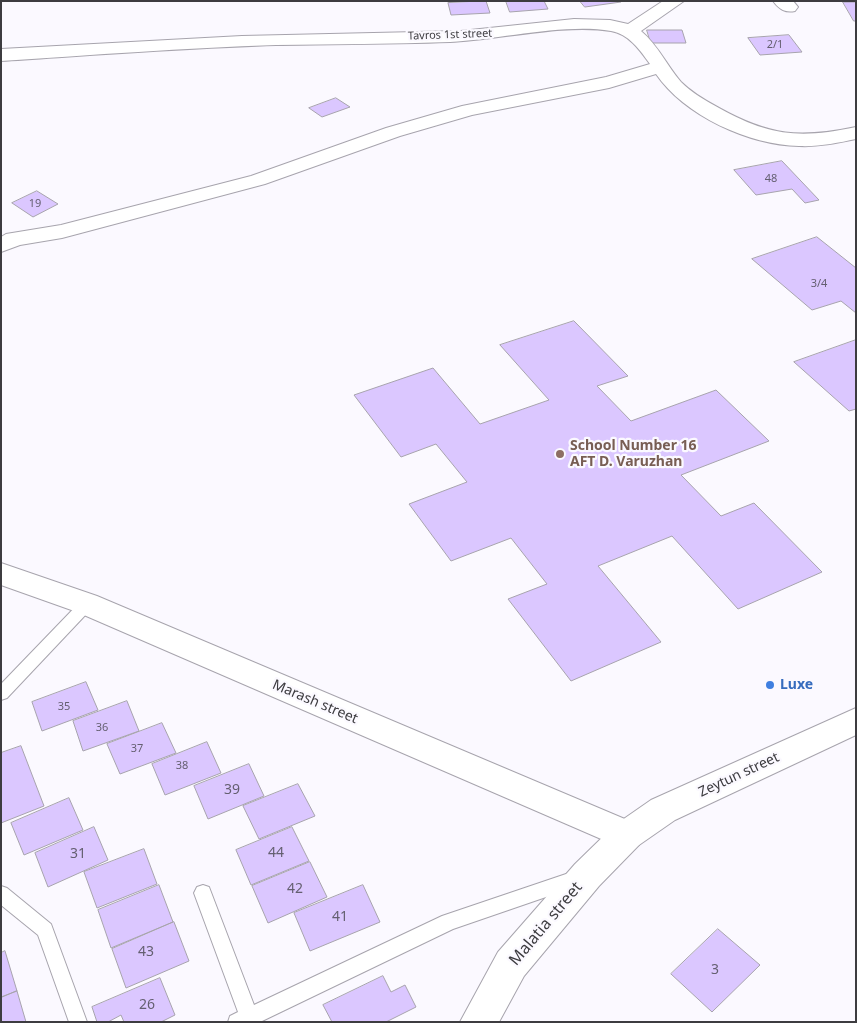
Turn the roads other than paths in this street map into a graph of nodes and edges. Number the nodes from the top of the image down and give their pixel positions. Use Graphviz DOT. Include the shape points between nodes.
graph roads {
  1 [pos="671,2"];
  2 [pos="630,30"];
  3 [pos="1,55"];
  4 [pos="661,67"];
  5 [pos="856,134"];
  6 [pos="6,239"];
  7 [pos="1,574"];
  8 [pos="87,604"];
  9 [pos="1,694"];
  10 [pos="856,721"];
  11 [pos="627,835"];
  12 [pos="587,875"];
  13 [pos="203,893"];
  14 [pos="1,894"];
  15 [pos="245,1020"];
  16 [pos="78,1022"];
  17 [pos="479,1022"];
  1 -- 2 [label="street"];
  2 -- 3 [label="street, Tavros 1st street" via="610,25 576,25 461,36 275,40"];
  2 -- 4 [label="street" via="641,39"];
  4 -- 5 [label="street" via="676,87 701,106 756,134 776,140 807,142"];
  4 -- 6 [label="street" via="608,82 469,110 393,132 258,180 62,231"];
  7 -- 8 [label="street, Marash street"];
  8 -- 9 [label="lane"];
  8 -- 11 [label="street, Marash street"];
  10 -- 11 [label="street, Zeytun street" via="663,810"];
  11 -- 12 [label="street, Malatia street"];
  12 -- 15 [label="lane" via="448,922"];
  12 -- 17 [label="street, Malatia street" via="511,964"];
  13 -- 15 [label="lane"];
  14 -- 16 [label="lane" via="45,930"];
}
